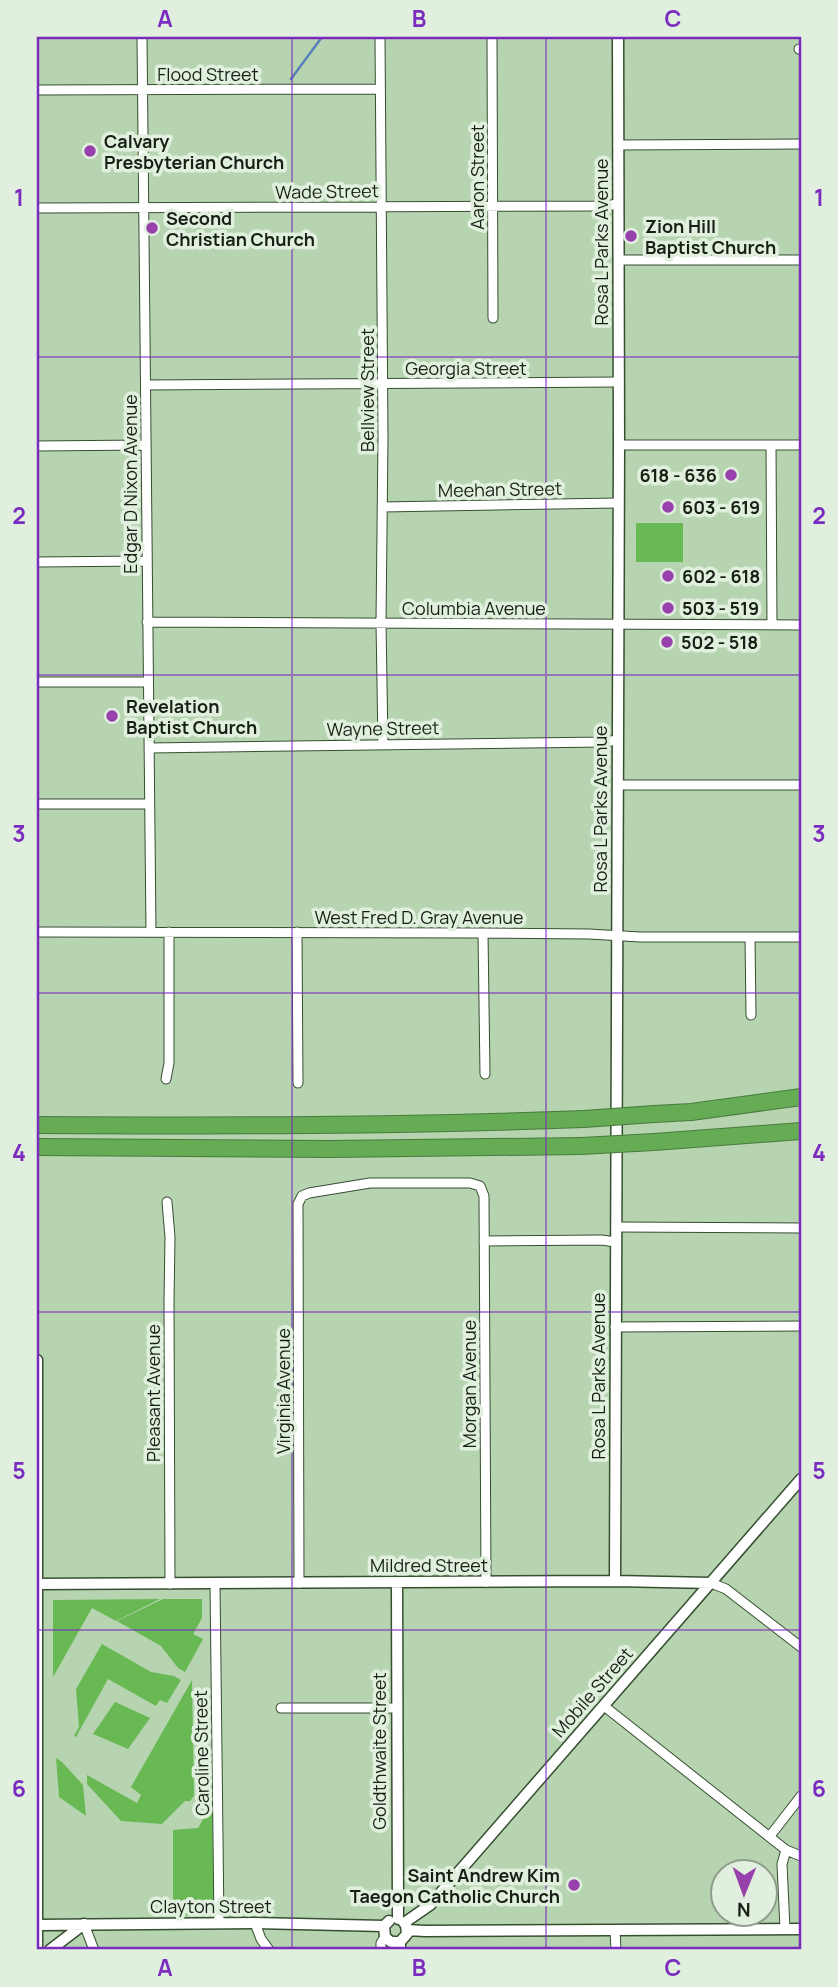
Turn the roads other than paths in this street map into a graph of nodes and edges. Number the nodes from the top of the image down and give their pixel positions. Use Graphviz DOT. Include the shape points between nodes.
graph roads {
  1 [pos="142,37"];
  2 [pos="380,37"];
  3 [pos="492,37"];
  4 [pos="618,37"];
  5 [pos="379,89"];
  6 [pos="37,90"];
  7 [pos="142,90"];
  8 [pos="801,144"];
  9 [pos="618,145"];
  10 [pos="618,204"];
  11 [pos="380,206"];
  12 [pos="492,206"];
  13 [pos="145,207"];
  14 [pos="37,208"];
  15 [pos="619,260"];
  16 [pos="801,260"];
  17 [pos="493,318"];
  18 [pos="619,382"];
  19 [pos="382,384"];
  20 [pos="146,385"];
  21 [pos="145,445"];
  22 [pos="619,445"];
  23 [pos="771,445"];
  24 [pos="801,445"];
  25 [pos="37,446"];
  26 [pos="618,503"];
  27 [pos="382,507"];
  28 [pos="146,561"];
  29 [pos="37,562"];
  30 [pos="147,622"];
  31 [pos="381,624"];
  32 [pos="618,624"];
  33 [pos="772,625"];
  34 [pos="801,625"];
  35 [pos="148,681"];
  36 [pos="37,682"];
  37 [pos="618,740"];
  38 [pos="383,744"];
  39 [pos="149,748"];
  40 [pos="618,785"];
  41 [pos="801,785"];
  42 [pos="37,804"];
  43 [pos="149,804"];
  44 [pos="37,932"];
  45 [pos="151,932"];
  46 [pos="169,932"];
  47 [pos="297,932"];
  48 [pos="483,933"];
  49 [pos="617,936"];
  50 [pos="750,937"];
  51 [pos="801,937"];
  52 [pos="751,1015"];
  53 [pos="485,1074"];
  54 [pos="166,1079"];
  55 [pos="298,1083"];
  56 [pos="801,1097"];
  57 [pos="37,1125"];
  58 [pos="801,1131"];
  59 [pos="758,1134"];
  60 [pos="801,1136"];
  61 [pos="37,1147"];
  62 [pos="300,1199"];
  63 [pos="167,1202"];
  64 [pos="616,1227"];
  65 [pos="801,1228"];
  66 [pos="485,1241"];
  67 [pos="615,1242"];
  68 [pos="801,1326"];
  69 [pos="615,1327"];
  70 [pos="37,1360"];
  71 [pos="801,1479"];
  72 [pos="615,1581"];
  73 [pos="486,1582"];
  74 [pos="299,1583"];
  75 [pos="397,1583"];
  76 [pos="711,1583"];
  77 [pos="37,1584"];
  78 [pos="170,1584"];
  79 [pos="215,1584"];
  80 [pos="801,1647"];
  81 [pos="604,1706"];
  82 [pos="281,1708"];
  83 [pos="396,1709"];
  84 [pos="801,1796"];
  85 [pos="769,1836"];
  86 [pos="786,1850"];
  87 [pos="801,1856"];
  88 [pos="219,1923"];
  89 [pos="255,1923"];
  90 [pos="84,1924"];
  91 [pos="403,1924"];
  92 [pos="38,1925"];
  93 [pos="785,1929"];
  94 [pos="801,1929"];
  95 [pos="615,1930"];
  96 [pos="385,1931"];
  97 [pos="400,1946"];
  98 [pos="37,1950"];
  99 [pos="50,1950"];
  100 [pos="94,1950"];
  101 [pos="269,1950"];
  102 [pos="381,1950"];
  103 [pos="616,1950"];
  1 -- 7 [label="street, Edgar D Nixon Avenue"];
  2 -- 5 [label="street, Bellview Street"];
  3 -- 12 [label="street, Aaron Street"];
  4 -- 9 [label="street, Rosa L Parks Avenue"];
  5 -- 7 [label="street, Flood Street"];
  5 -- 11 [label="street, Bellview Street"];
  6 -- 7 [label="street, Flood Street"];
  7 -- 13 [label="street, Edgar D Nixon Avenue"];
  8 -- 9 [label="street"];
  9 -- 10 [label="street, Rosa L Parks Avenue"];
  10 -- 12 [label="street, Wade Street"];
  10 -- 15 [label="street, Rosa L Parks Avenue"];
  11 -- 12 [label="street, Wade Street"];
  11 -- 13 [label="street, Wade Street"];
  11 -- 19 [label="street, Bellview Street"];
  12 -- 17 [label="street, Aaron Street"];
  13 -- 14 [label="street, Wade Street"];
  13 -- 20 [label="street, Edgar D Nixon Avenue"];
  15 -- 16 [label="street"];
  15 -- 18 [label="street, Rosa L Parks Avenue"];
  18 -- 19 [label="street, Georgia Street"];
  18 -- 22 [label="street, Rosa L Parks Avenue"];
  19 -- 20 [label="street, Georgia Street"];
  19 -- 27 [label="street, Bellview Street"];
  20 -- 21 [label="street, Edgar D Nixon Avenue"];
  21 -- 25 [label="street"];
  21 -- 28 [label="street, Edgar D Nixon Avenue"];
  22 -- 23 [label="street"];
  22 -- 26 [label="street, Rosa L Parks Avenue"];
  23 -- 24 [label="street"];
  23 -- 33 [label="street"];
  26 -- 27 [label="street, Meehan Street"];
  26 -- 32 [label="street, Rosa L Parks Avenue"];
  27 -- 31 [label="street, Bellview Street"];
  28 -- 29 [label="street"];
  28 -- 30 [label="street, Edgar D Nixon Avenue"];
  30 -- 31 [label="street, Columbia Avenue"];
  30 -- 35 [label="street, Edgar D Nixon Avenue"];
  31 -- 32 [label="street, Columbia Avenue"];
  31 -- 38 [label="street, Bellview Street"];
  32 -- 33 [label="street, Columbia Avenue"];
  32 -- 37 [label="street, Rosa L Parks Avenue"];
  33 -- 34 [label="street, Columbia Avenue"];
  35 -- 36 [label="street"];
  35 -- 39 [label="street, Edgar D Nixon Avenue"];
  37 -- 38 [label="street, Wayne Street"];
  37 -- 40 [label="street, Rosa L Parks Avenue"];
  38 -- 39 [label="street, Wayne Street"];
  39 -- 43 [label="street, Edgar D Nixon Avenue"];
  40 -- 41 [label="street"];
  40 -- 49 [label="street, Rosa L Parks Avenue"];
  42 -- 43 [label="street"];
  43 -- 45 [label="street, Edgar D Nixon Avenue"];
  44 -- 45 [label="street, West Fred D. Gray Avenue"];
  45 -- 46 [label="street, West Fred D. Gray Avenue"];
  46 -- 47 [label="street, West Fred D. Gray Avenue"];
  46 -- 54 [label="street"];
  47 -- 48 [label="street, West Fred D. Gray Avenue"];
  47 -- 55 [label="street"];
  48 -- 49 [label="street, West Fred D. Gray Avenue"];
  48 -- 53 [label="street"];
  49 -- 50 [label="street, West Fred D. Gray Avenue"];
  49 -- 64 [label="street, Rosa L Parks Avenue"];
  50 -- 51 [label="street, West Fred D. Gray Avenue"];
  50 -- 52 [label="street"];
  56 -- 57 [label="highway, bridge" via="691,1112 460,1124"];
  58 -- 59 [label="highway"];
  59 -- 60 [label="highway"];
  59 -- 61 [label="highway, bridge" via="581,1146"];
  62 -- 66 [label="street, Morgan Avenue" via="309,1193 370,1183 470,1183 480,1186 484,1196"];
  62 -- 74 [label="street, Virginia Avenue"];
  63 -- 78 [label="street, Pleasant Avenue"];
  64 -- 65 [label="street"];
  64 -- 67 [label="street, Rosa L Parks Avenue"];
  66 -- 67 [label="street"];
  66 -- 73 [label="street, Morgan Avenue"];
  67 -- 69 [label="street, Rosa L Parks Avenue"];
  68 -- 69 [label="street"];
  69 -- 72 [label="street, Rosa L Parks Avenue"];
  70 -- 77 [label="street"];
  71 -- 76 [label="street, Mobile Street"];
  72 -- 73 [label="street, Mildred Street"];
  72 -- 76 [label="street, Mildred Street"];
  73 -- 75 [label="street, Mildred Street"];
  74 -- 75 [label="street, Mildred Street"];
  74 -- 79 [label="street, Mildred Street"];
  75 -- 83 [label="street, Goldthwaite Street"];
  76 -- 80 [label="street, Mildred Street" via="726,1589"];
  76 -- 81 [label="street, Mobile Street"];
  77 -- 78 [label="street, Mildred Street"];
  77 -- 92 [label="street"];
  78 -- 79 [label="street, Mildred Street"];
  79 -- 88 [label="street, Caroline Street"];
  81 -- 85 [label="street"];
  81 -- 91 [label="street, Mobile Street" via="430,1905"];
  82 -- 83 [label="street"];
  83 -- 91 [label="street, Goldthwaite Street"];
  84 -- 85 [label="street"];
  85 -- 86 [label="street"];
  86 -- 87 [label="street"];
  86 -- 93 [label="street" via="782,1864"];
  88 -- 89 [label="street, Clayton Street"];
  88 -- 90 [label="street, Clayton Street"];
  89 -- 96 [label="street, Clayton Street"];
  89 -- 101 [label="street"];
  90 -- 92 [label="street, Clayton Street"];
  90 -- 99 [label="street"];
  90 -- 100 [label="street"];
  91 -- 95 [label="street" via="425,1931"];
  91 -- 96 [label="street" via="390,1920"];
  91 -- 97 [label="street" via="405,1937"];
  92 -- 98 [label="street"];
  93 -- 94 [label="street"];
  93 -- 95 [label="street"];
  95 -- 103 [label="street"];
  96 -- 97 [label="street" via="391,1942"];
  96 -- 102 [label="street"];
}
